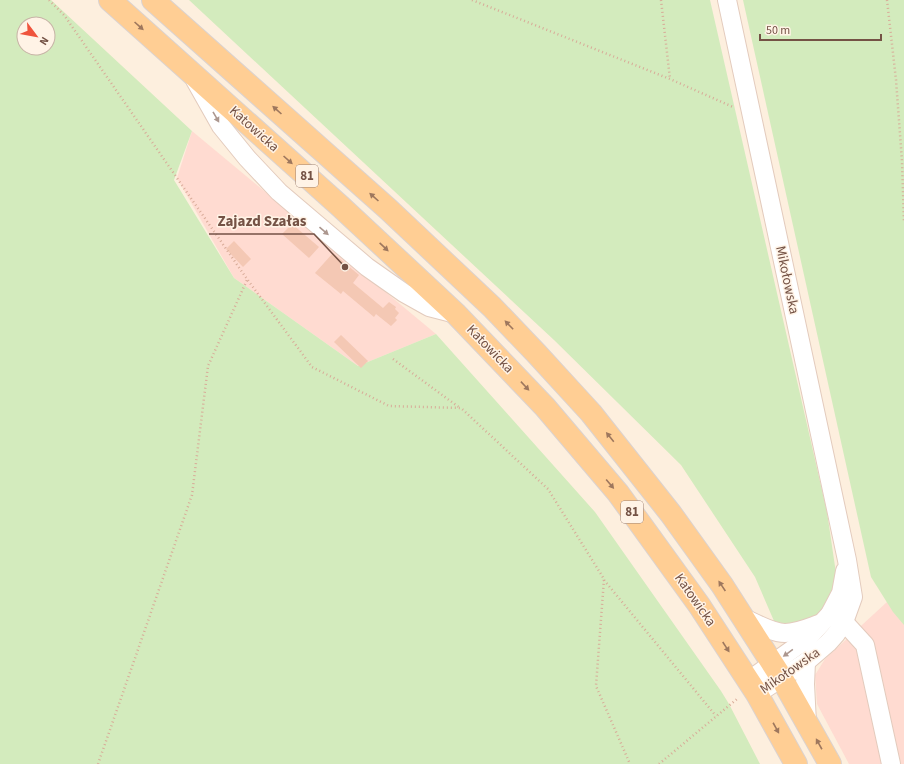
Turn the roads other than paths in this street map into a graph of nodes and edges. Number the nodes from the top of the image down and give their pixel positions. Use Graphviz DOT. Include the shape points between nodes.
graph roads {
  1 [pos="110,0"];
  2 [pos="153,0"];
  3 [pos="727,0"];
  4 [pos="189,71"];
  5 [pos="456,314"];
  6 [pos="744,618"];
  7 [pos="832,620"];
  8 [pos="806,662"];
  9 [pos="777,670"];
  10 [pos="753,687"];
  11 [pos="807,723"];
  12 [pos="796,764"];
  13 [pos="830,764"];
  14 [pos="891,764"];
  1 -- 4 [label="main road, Katowicka / 81, one-way"];
  6 -- 2 [label="main road, Katowicka / 81, one-way" via="671,514 591,413 536,353 492,307 388,209"];
  3 -- 7 [label="street, Mikołowska" via="847,560 853,597"];
  4 -- 5 [label="main road, Katowicka / 81, one-way"];
  4 -- 5 [label="street, one-way" via="221,126 279,192 367,267 404,293 429,307"];
  5 -- 10 [label="main road, Katowicka / 81, one-way" via="545,407 618,494 699,605"];
  6 -- 7 [label="street" via="781,633 802,630"];
  6 -- 9 [label="main road, Katowicka / 81"];
  7 -- 8 [label="street, Mikołowska" via="836,634"];
  7 -- 9 [label="street, Mikołowska, one-way" via="807,639"];
  7 -- 14 [label="street" via="865,645"];
  8 -- 9 [label="street, Mikołowska"];
  8 -- 11 [label="street" via="804,684"];
  9 -- 10 [label="street, Mikołowska"];
  9 -- 11 [label="main road, Katowicka / 81"];
  10 -- 12 [label="main road, Katowicka / 81, one-way"];
  13 -- 11 [label="main road, Katowicka / 81, one-way"];
}
